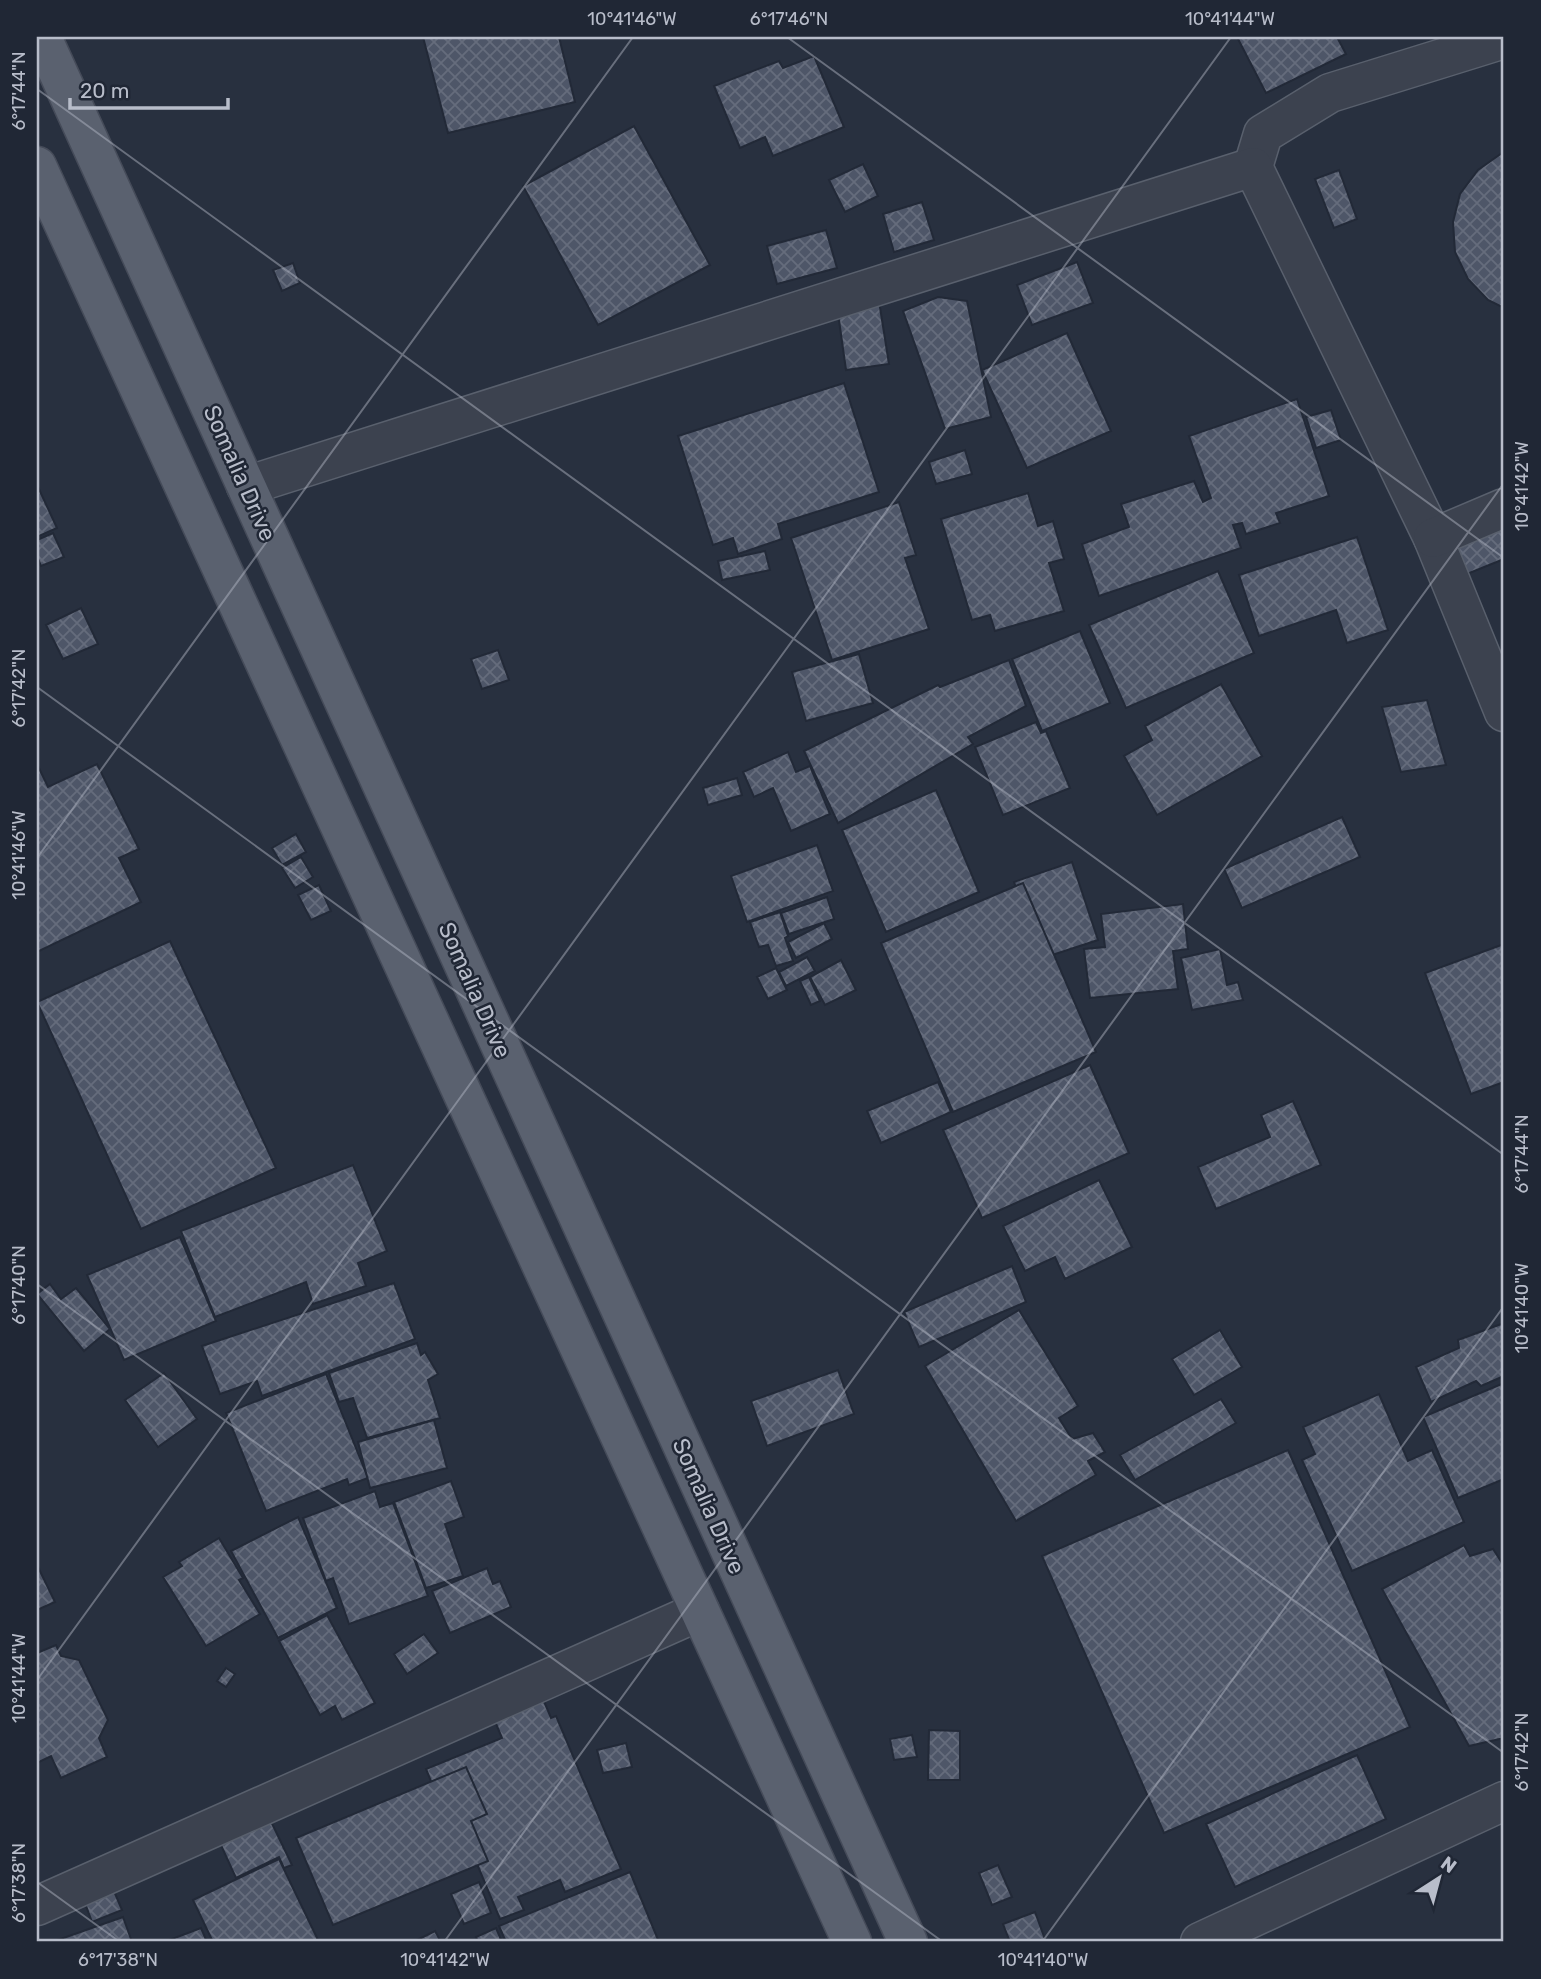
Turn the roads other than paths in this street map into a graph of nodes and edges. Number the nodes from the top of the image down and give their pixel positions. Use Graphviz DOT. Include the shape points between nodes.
graph roads {
  1 [pos="42,37"];
  2 [pos="1504,39"];
  3 [pos="37,166"];
  4 [pos="1253,167"];
  5 [pos="246,486"];
  6 [pos="1504,509"];
  7 [pos="1433,538"];
  8 [pos="1504,712"];
  9 [pos="700,1611"];
  10 [pos="1504,1801"];
  11 [pos="37,1906"];
  12 [pos="852,1942"];
  13 [pos="908,1942"];
  14 [pos="1200,1942"];
  1 -- 5 [label="main road, Somalia Drive"];
  2 -- 4 [label="street" via="1330,93 1263,134"];
  3 -- 9 [label="main road"];
  4 -- 5 [label="street"];
  4 -- 7 [label="street"];
  5 -- 13 [label="main road, Somalia Drive"];
  6 -- 7 [label="street"];
  7 -- 8 [label="street"];
  9 -- 11 [label="street"];
  9 -- 12 [label="main road"];
  10 -- 14 [label="street"];
}
